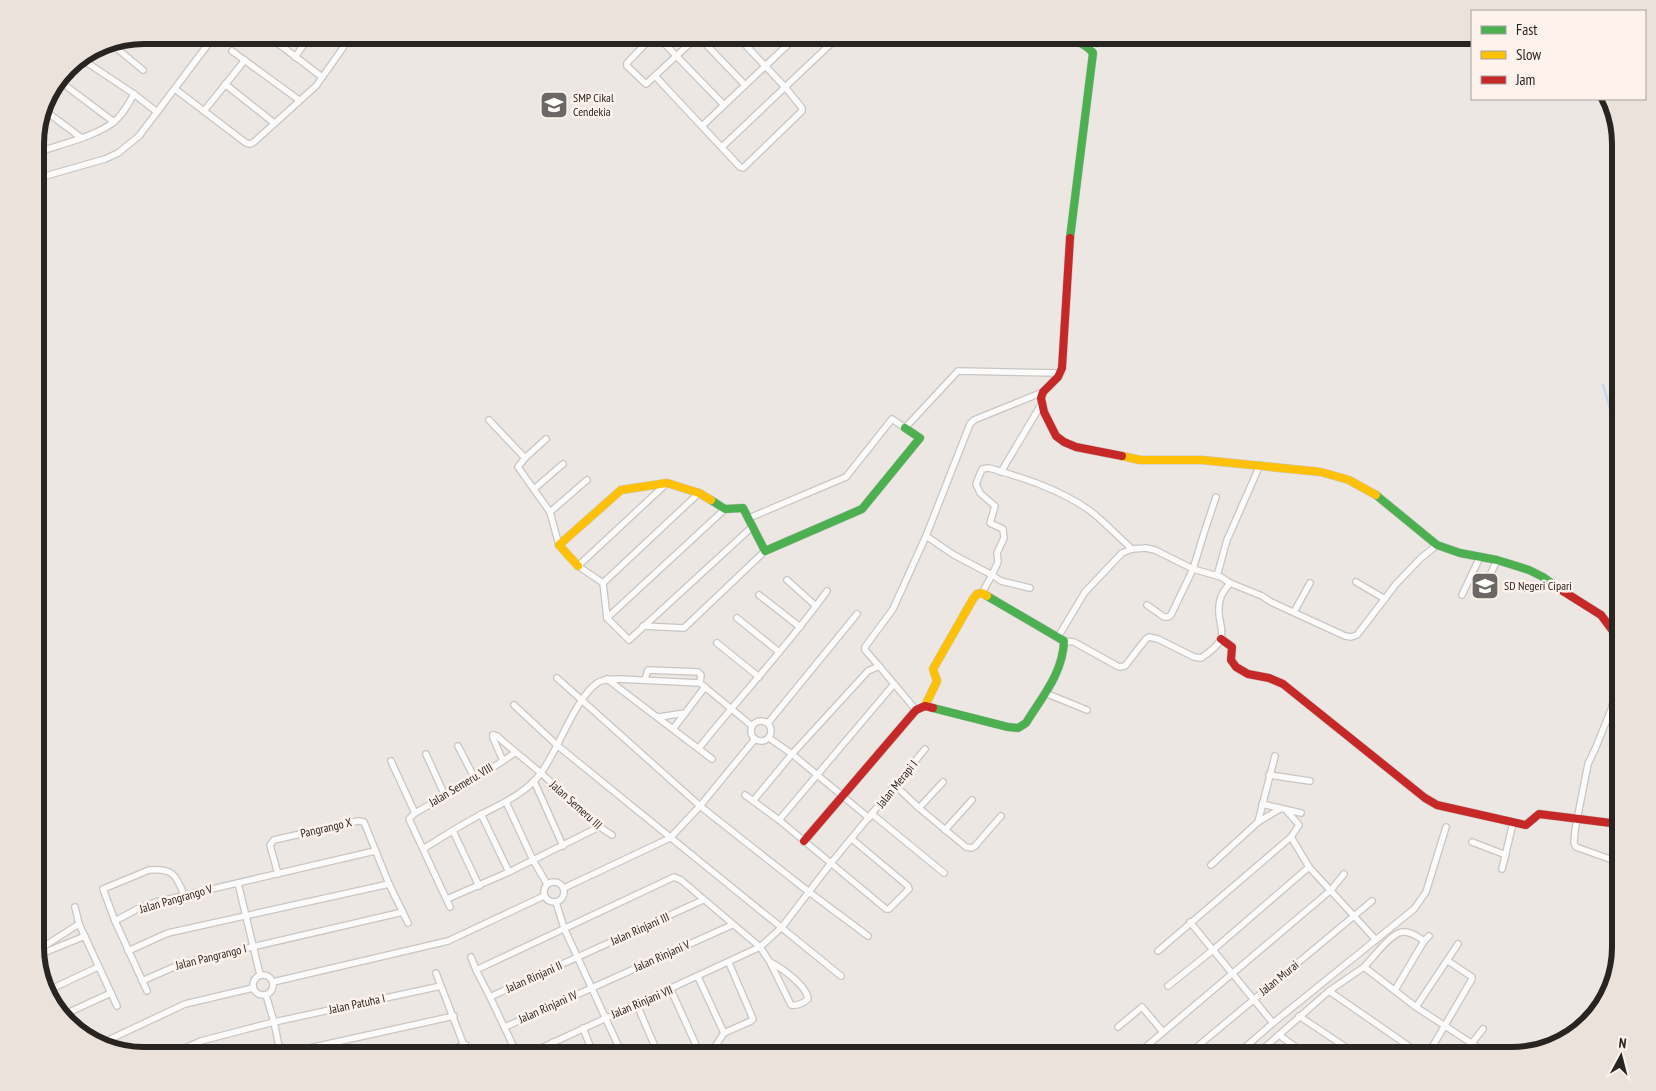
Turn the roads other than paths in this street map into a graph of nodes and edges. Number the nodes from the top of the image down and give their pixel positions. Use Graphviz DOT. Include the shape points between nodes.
graph roads {
  1 [pos="207,44"];
  2 [pos="279,44"];
  3 [pos="304,44"];
  4 [pos="346,44"];
  5 [pos="646,44"];
  6 [pos="664,44"];
  7 [pos="689,44"];
  8 [pos="706,44"];
  9 [pos="744,44"];
  10 [pos="783,44"];
  11 [pos="789,44"];
  12 [pos="830,44"];
  13 [pos="1084,44"];
  14 [pos="1095,44"];
  15 [pos="786,47"];
  16 [pos="116,48"];
  17 [pos="1090,48"];
  18 [pos="232,51"];
  19 [pos="677,56"];
  20 [pos="295,57"];
  21 [pos="245,60"];
  22 [pos="86,62"];
  23 [pos="765,66"];
  24 [pos="143,70"];
  25 [pos="655,76"];
  26 [pos="322,77"];
  27 [pos="64,84"];
  28 [pos="225,84"];
  29 [pos="745,85"];
  30 [pos="785,87"];
  31 [pos="175,89"];
  32 [pos="134,94"];
  33 [pos="299,100"];
  34 [pos="724,105"];
  35 [pos="157,112"];
  36 [pos="204,112"];
  37 [pos="48,116"];
  38 [pos="114,122"];
  39 [pos="274,123"];
  40 [pos="702,126"];
  41 [pos="80,137"];
  42 [pos="722,147"];
  43 [pos="44,150"];
  44 [pos="44,177"];
  45 [pos="1060,373"];
  46 [pos="1043,392"];
  47 [pos="1042,403"];
  48 [pos="489,420"];
  49 [pos="905,428"];
  50 [pos="546,439"];
  51 [pos="525,458"];
  52 [pos="563,464"];
  53 [pos="1260,465"];
  54 [pos="1001,472"];
  55 [pos="586,480"];
  56 [pos="666,484"];
  57 [pos="534,489"];
  58 [pos="699,493"];
  59 [pos="1216,497"];
  60 [pos="725,509"];
  61 [pos="550,512"];
  62 [pos="749,518"];
  63 [pos="752,527"];
  64 [pos="926,536"];
  65 [pos="559,544"];
  66 [pos="1437,545"];
  67 [pos="1132,549"];
  68 [pos="765,551"];
  69 [pos="1480,557"];
  70 [pos="1497,560"];
  71 [pos="578,566"];
  72 [pos="1193,569"];
  73 [pos="992,575"];
  74 [pos="1216,576"];
  75 [pos="787,580"];
  76 [pos="798,580"];
  77 [pos="1356,582"];
  78 [pos="603,583"];
  79 [pos="1230,583"];
  80 [pos="1310,583"];
  81 [pos="793,586"];
  82 [pos="1030,588"];
  83 [pos="827,591"];
  84 [pos="982,593"];
  85 [pos="1482,593"];
  86 [pos="759,595"];
  87 [pos="1462,595"];
  88 [pos="1385,599"];
  89 [pos="1147,605"];
  90 [pos="816,606"];
  91 [pos="1294,612"];
  92 [pos="857,614"];
  93 [pos="607,618"];
  94 [pos="737,618"];
  95 [pos="643,626"];
  96 [pos="800,627"];
  97 [pos="1612,630"];
  98 [pos="1061,639"];
  99 [pos="1221,639"];
  100 [pos="717,643"];
  101 [pos="779,652"];
  102 [pos="879,666"];
  103 [pos="759,677"];
  104 [pos="557,678"];
  105 [pos="607,679"];
  106 [pos="645,679"];
  107 [pos="894,684"];
  108 [pos="702,685"];
  109 [pos="1045,692"];
  110 [pos="582,700"];
  111 [pos="514,705"];
  112 [pos="925,706"];
  113 [pos="1612,706"];
  114 [pos="731,708"];
  115 [pos="916,710"];
  116 [pos="1087,710"];
  117 [pos="685,713"];
  118 [pos="659,717"];
  119 [pos="768,723"];
  120 [pos="752,726"];
  121 [pos="673,729"];
  122 [pos="770,738"];
  123 [pos="755,739"];
  124 [pos="458,746"];
  125 [pos="558,746"];
  126 [pos="699,748"];
  127 [pos="925,749"];
  128 [pos="515,753"];
  129 [pos="426,754"];
  130 [pos="792,754"];
  131 [pos="1275,756"];
  132 [pos="712,759"];
  133 [pos="503,760"];
  134 [pos="391,761"];
  135 [pos="541,773"];
  136 [pos="818,775"];
  137 [pos="1269,776"];
  138 [pos="475,779"];
  139 [pos="534,781"];
  140 [pos="1310,781"];
  141 [pos="943,782"];
  142 [pos="895,786"];
  143 [pos="745,795"];
  144 [pos="445,796"];
  145 [pos="842,796"];
  146 [pos="753,800"];
  147 [pos="972,800"];
  148 [pos="506,802"];
  149 [pos="1262,804"];
  150 [pos="700,806"];
  151 [pos="919,808"];
  152 [pos="1283,810"];
  153 [pos="416,813"];
  154 [pos="1301,813"];
  155 [pos="481,814"];
  156 [pos="870,816"];
  157 [pos="1001,816"];
  158 [pos="1577,819"];
  159 [pos="780,820"];
  160 [pos="1258,822"];
  161 [pos="1514,823"];
  162 [pos="1612,823"];
  163 [pos="1446,826"];
  164 [pos="599,827"];
  165 [pos="945,830"];
  166 [pos="453,831"];
  167 [pos="612,835"];
  168 [pos="1291,837"];
  169 [pos="670,838"];
  170 [pos="852,839"];
  171 [pos="804,841"];
  172 [pos="1472,842"];
  173 [pos="563,846"];
  174 [pos="423,849"];
  175 [pos="376,850"];
  176 [pos="1506,855"];
  177 [pos="533,860"];
  178 [pos="1612,860"];
  179 [pos="831,864"];
  180 [pos="1211,865"];
  181 [pos="1309,867"];
  182 [pos="1502,869"];
  183 [pos="509,872"];
  184 [pos="944,873"];
  185 [pos="278,874"];
  186 [pos="1344,874"];
  187 [pos="238,883"];
  188 [pos="389,884"];
  189 [pos="547,884"];
  190 [pos="479,886"];
  191 [pos="564,888"];
  192 [pos="1331,890"];
  193 [pos="809,892"];
  194 [pos="184,895"];
  195 [pos="544,896"];
  196 [pos="446,899"];
  197 [pos="703,900"];
  198 [pos="1372,901"];
  199 [pos="556,902"];
  200 [pos="75,907"];
  201 [pos="450,907"];
  202 [pos="403,912"];
  203 [pos="245,916"];
  204 [pos="1356,916"];
  205 [pos="115,921"];
  206 [pos="1190,922"];
  207 [pos="408,923"];
  208 [pos="79,924"];
  209 [pos="732,924"];
  210 [pos="782,927"];
  211 [pos="564,928"];
  212 [pos="85,936"];
  213 [pos="868,936"];
  214 [pos="1429,936"];
  215 [pos="1376,940"];
  216 [pos="1424,941"];
  217 [pos="1458,944"];
  218 [pos="44,946"];
  219 [pos="252,947"];
  220 [pos="760,948"];
  221 [pos="1158,950"];
  222 [pos="1213,950"];
  223 [pos="128,951"];
  224 [pos="44,953"];
  225 [pos="471,957"];
  226 [pos="578,957"];
  227 [pos="1448,961"];
  228 [pos="770,962"];
  229 [pos="729,963"];
  230 [pos="98,967"];
  231 [pos="1364,967"];
  232 [pos="476,970"];
  233 [pos="436,973"];
  234 [pos="1232,973"];
  235 [pos="260,975"];
  236 [pos="841,976"];
  237 [pos="698,977"];
  238 [pos="142,981"];
  239 [pos="273,982"];
  240 [pos="441,986"];
  241 [pos="1168,986"];
  242 [pos="592,987"];
  243 [pos="52,988"];
  244 [pos="253,988"];
  245 [pos="146,990"];
  246 [pos="672,990"];
  247 [pos="1395,990"];
  248 [pos="1328,991"];
  249 [pos="111,993"];
  250 [pos="266,995"];
  251 [pos="490,997"];
  252 [pos="1253,999"];
  253 [pos="637,1005"];
  254 [pos="117,1006"];
  255 [pos="1416,1007"];
  256 [pos="69,1012"];
  257 [pos="454,1016"];
  258 [pos="1299,1016"];
  259 [pos="606,1017"];
  260 [pos="274,1022"];
  261 [pos="1273,1023"];
  262 [pos="504,1027"];
  263 [pos="1118,1027"];
  264 [pos="1446,1027"];
  265 [pos="583,1028"];
  266 [pos="1483,1029"];
  267 [pos="1163,1032"];
  268 [pos="724,1033"];
  269 [pos="1279,1035"];
  270 [pos="108,1040"];
  271 [pos="553,1042"];
  272 [pos="1472,1043"];
  273 [pos="466,1045"];
  274 [pos="187,1047"];
  275 [pos="279,1047"];
  276 [pos="316,1047"];
  277 [pos="459,1047"];
  278 [pos="514,1047"];
  279 [pos="543,1047"];
  280 [pos="555,1047"];
  281 [pos="590,1047"];
  282 [pos="619,1047"];
  283 [pos="655,1047"];
  284 [pos="697,1047"];
  285 [pos="715,1047"];
  286 [pos="1146,1047"];
  287 [pos="1197,1047"];
  288 [pos="1245,1047"];
  289 [pos="1265,1047"];
  290 [pos="1295,1047"];
  291 [pos="1346,1047"];
  292 [pos="1412,1047"];
  293 [pos="1432,1047"];
  294 [pos="1478,1047"];
  1 -- 31 [label="street"];
  2 -- 20 [label="street"];
  3 -- 20 [label="street"];
  4 -- 26 [label="street"];
  5 -- 25 [label="street" via="627,64 644,84"];
  6 -- 19 [label="street"];
  7 -- 19 [label="street"];
  8 -- 29 [label="street"];
  9 -- 23 [label="street"];
  10 -- 15 [label="street"];
  11 -- 15 [label="street"];
  12 -- 30 [label="street"];
  13 -- 17 [label="street"];
  14 -- 17 [label="street"];
  15 -- 23 [label="street"];
  16 -- 24 [label="street"];
  17 -- 45 [label="street" via="1093,53 1068,258"];
  18 -- 21 [label="street"];
  19 -- 25 [label="street"];
  19 -- 34 [label="street"];
  20 -- 26 [label="street"];
  21 -- 28 [label="street"];
  21 -- 33 [label="street"];
  22 -- 32 [label="street"];
  23 -- 29 [label="street"];
  23 -- 30 [label="street"];
  25 -- 40 [label="street"];
  26 -- 33 [label="street"];
  27 -- 38 [label="street"];
  28 -- 36 [label="street"];
  28 -- 39 [label="street"];
  29 -- 34 [label="street"];
  30 -- 42 [label="street"];
  30 -- 42 [label="street" via="802,111 743,168"];
  31 -- 35 [label="street"];
  31 -- 36 [label="street"];
  32 -- 35 [label="street"];
  32 -- 38 [label="street"];
  33 -- 39 [label="street"];
  34 -- 40 [label="street"];
  35 -- 44 [label="street" via="139,136 118,153"];
  36 -- 39 [label="street" via="250,144"];
  37 -- 41 [label="street"];
  38 -- 41 [label="street"];
  40 -- 42 [label="street"];
  41 -- 43 [label="street"];
  45 -- 46 [label="street"];
  45 -- 49 [label="street" via="958,371"];
  46 -- 47 [label="street"];
  46 -- 64 [label="street" via="970,424"];
  47 -- 53 [label="street" via="1056,436 1076,447 1140,460 1196,459"];
  47 -- 54 [label="street"];
  48 -- 51 [label="street"];
  49 -- 62 [label="street" via="892,419 846,477"];
  49 -- 68 [label="street" via="920,438 862,509"];
  50 -- 51 [label="street"];
  51 -- 57 [label="street" via="518,466"];
  52 -- 57 [label="street"];
  53 -- 66 [label="street" via="1321,472 1349,480 1378,496"];
  53 -- 74 [label="street" via="1227,540"];
  54 -- 67 [label="street" via="1038,483 1076,502"];
  54 -- 73 [label="street" via="982,469 976,484 980,493 995,506 990,523 1003,529 1004,538"];
  55 -- 61 [label="street"];
  56 -- 58 [label="street"];
  56 -- 65 [label="street" via="621,490"];
  56 -- 71 [label="street"];
  57 -- 61 [label="street"];
  58 -- 60 [label="street"];
  58 -- 78 [label="street"];
  59 -- 72 [label="street"];
  60 -- 62 [label="street" via="743,508"];
  60 -- 93 [label="street"];
  61 -- 65 [label="street"];
  62 -- 63 [label="street"];
  63 -- 68 [label="street"];
  63 -- 95 [label="street"];
  64 -- 73 [label="street"];
  64 -- 102 [label="street" via="893,610 865,647"];
  65 -- 71 [label="street"];
  66 -- 69 [label="street"];
  66 -- 88 [label="street" via="1421,558"];
  67 -- 72 [label="street" via="1155,550"];
  67 -- 98 [label="street" via="1122,554 1085,592"];
  68 -- 95 [label="street" via="684,628"];
  69 -- 70 [label="street"];
  69 -- 87 [label="street"];
  70 -- 85 [label="street"];
  70 -- 97 [label="street" via="1543,577 1601,615"];
  71 -- 78 [label="street"];
  72 -- 74 [label="street"];
  72 -- 89 [label="street" via="1168,617"];
  73 -- 82 [label="street" via="1001,581"];
  73 -- 84 [label="street"];
  74 -- 79 [label="street"];
  75 -- 81 [label="street"];
  76 -- 81 [label="street"];
  77 -- 88 [label="street"];
  78 -- 93 [label="street"];
  79 -- 91 [label="street"];
  79 -- 99 [label="street" via="1219,601"];
  80 -- 91 [label="street"];
  81 -- 90 [label="street"];
  83 -- 90 [label="street"];
  84 -- 98 [label="street"];
  84 -- 112 [label="street" via="973,599 933,669 938,681"];
  86 -- 96 [label="street"];
  88 -- 91 [label="street" via="1357,635 1351,637"];
  90 -- 96 [label="street"];
  92 -- 119 [label="street"];
  93 -- 95 [label="street" via="629,640"];
  94 -- 101 [label="street"];
  96 -- 101 [label="street"];
  98 -- 99 [label="street" via="1074,642 1122,667 1149,637 1194,658 1201,658"];
  98 -- 109 [label="street" via="1064,649 1059,666"];
  99 -- 161 [label="street" via="1232,647 1231,660 1236,667 1248,674 1283,684 1424,798 1437,805"];
  100 -- 103 [label="street"];
  101 -- 103 [label="street"];
  102 -- 107 [label="street"];
  102 -- 130 [label="street" via="868,671"];
  103 -- 114 [label="street"];
  104 -- 110 [label="street"];
  105 -- 106 [label="street"];
  105 -- 110 [label="street" via="598,682"];
  105 -- 118 [label="street"];
  106 -- 108 [label="street"];
  106 -- 108 [label="street" via="648,670 698,672"];
  107 -- 115 [label="street"];
  107 -- 136 [label="street"];
  108 -- 114 [label="street"];
  108 -- 117 [label="street"];
  109 -- 112 [label="street" via="1022,728"];
  109 -- 116 [label="street"];
  110 -- 125 [label="street"];
  110 -- 150 [label="street"];
  111 -- 125 [label="street"];
  112 -- 115 [label="street"];
  113 -- 158 [label="street" via="1588,764"];
  114 -- 120 [label="street"];
  114 -- 126 [label="street"];
  115 -- 145 [label="street"];
  117 -- 118 [label="street"];
  117 -- 121 [label="street"];
  118 -- 121 [label="street"];
  119 -- 120 [label="street" via="758,721"];
  119 -- 122 [label="street" via="772,733"];
  120 -- 123 [label="street"];
  121 -- 126 [label="street"];
  122 -- 123 [label="street" via="765,741"];
  122 -- 130 [label="street"];
  123 -- 150 [label="street"];
  124 -- 138 [label="street"];
  125 -- 135 [label="street"];
  125 -- 169 [label="street"];
  126 -- 132 [label="street"];
  127 -- 142 [label="street, Jalan Merapi I"];
  128 -- 133 [label="street, Jalan Semeru. VIII"];
  128 -- 133 [label="street, Jalan Semeru III" via="493,735"];
  128 -- 135 [label="street, Jalan Semeru III"];
  129 -- 144 [label="street"];
  130 -- 136 [label="street"];
  130 -- 146 [label="street"];
  131 -- 137 [label="street"];
  133 -- 138 [label="street, Jalan Semeru. VIII"];
  134 -- 153 [label="street"];
  135 -- 139 [label="street"];
  135 -- 164 [label="street, Jalan Semeru III"];
  136 -- 145 [label="street"];
  136 -- 159 [label="street"];
  137 -- 140 [label="street"];
  137 -- 149 [label="street"];
  138 -- 144 [label="street, Jalan Semeru. VIII"];
  139 -- 148 [label="street"];
  139 -- 173 [label="street"];
  141 -- 151 [label="street"];
  142 -- 151 [label="street"];
  142 -- 156 [label="street, Jalan Merapi I"];
  143 -- 146 [label="street"];
  144 -- 153 [label="street, Jalan Semeru. VIII"];
  145 -- 156 [label="street"];
  145 -- 171 [label="street"];
  146 -- 159 [label="street"];
  147 -- 165 [label="street"];
  148 -- 155 [label="street"];
  148 -- 177 [label="street"];
  149 -- 152 [label="street"];
  149 -- 160 [label="street"];
  150 -- 169 [label="street"];
  150 -- 193 [label="street"];
  151 -- 165 [label="street"];
  152 -- 154 [label="street"];
  152 -- 160 [label="street"];
  152 -- 168 [label="street" via="1299,825"];
  153 -- 174 [label="street, Jalan Semeru. VIII" via="409,819"];
  155 -- 166 [label="street"];
  155 -- 183 [label="street"];
  156 -- 170 [label="street, Jalan Merapi I"];
  156 -- 184 [label="street"];
  157 -- 165 [label="street" via="972,848"];
  158 -- 161 [label="street" via="1539,814 1526,825"];
  158 -- 162 [label="street"];
  158 -- 178 [label="street" via="1576,847"];
  159 -- 171 [label="street"];
  160 -- 180 [label="street"];
  161 -- 176 [label="street"];
  163 -- 215 [label="street" via="1420,902"];
  164 -- 167 [label="street, Jalan Semeru III"];
  164 -- 173 [label="street"];
  166 -- 174 [label="street"];
  166 -- 190 [label="street"];
  168 -- 181 [label="street"];
  168 -- 206 [label="street"];
  169 -- 191 [label="street"];
  169 -- 210 [label="street"];
  170 -- 179 [label="street, Jalan Merapi I"];
  170 -- 179 [label="street" via="910,889 887,910"];
  171 -- 179 [label="street"];
  172 -- 176 [label="street"];
  173 -- 177 [label="street"];
  174 -- 196 [label="street"];
  175 -- 185 [label="street, Jalan Pangrango V"];
  175 -- 185 [label="street, Pangrango X" via="362,821 274,840 270,845"];
  175 -- 188 [label="street, Pangrango X"];
  176 -- 182 [label="street"];
  177 -- 183 [label="street"];
  177 -- 189 [label="street"];
  179 -- 193 [label="street, Jalan Merapi I"];
  181 -- 192 [label="street"];
  181 -- 222 [label="street"];
  183 -- 190 [label="street"];
  185 -- 187 [label="street, Jalan Pangrango V"];
  186 -- 192 [label="street"];
  187 -- 194 [label="street, Jalan Pangrango V"];
  187 -- 203 [label="street"];
  188 -- 202 [label="street, Pangrango X"];
  188 -- 203 [label="street"];
  189 -- 191 [label="street" via="555,882"];
  189 -- 195 [label="street"];
  190 -- 196 [label="street"];
  191 -- 199 [label="street" via="563,898"];
  192 -- 204 [label="street"];
  192 -- 234 [label="street"];
  193 -- 210 [label="street, Jalan Rinjani VII"];
  193 -- 213 [label="street"];
  194 -- 205 [label="street, Jalan Pangrango V" via="139,908"];
  194 -- 205 [label="street" via="174,874 149,870 103,889"];
  195 -- 199 [label="street"];
  195 -- 239 [label="street" via="448,941"];
  196 -- 201 [label="street"];
  197 -- 209 [label="street"];
  197 -- 211 [label="street" via="674,877"];
  197 -- 226 [label="street, Jalan Rinjani III"];
  198 -- 204 [label="street, Jalan Murai"];
  199 -- 211 [label="street"];
  200 -- 208 [label="street"];
  202 -- 207 [label="street, Pangrango X"];
  202 -- 219 [label="street, Jalan Pangrango I"];
  203 -- 219 [label="street"];
  203 -- 223 [label="street" via="168,933"];
  204 -- 215 [label="street"];
  204 -- 252 [label="street, Jalan Murai"];
  205 -- 223 [label="street"];
  206 -- 221 [label="street"];
  206 -- 222 [label="street"];
  208 -- 212 [label="street"];
  208 -- 218 [label="street"];
  209 -- 220 [label="street"];
  209 -- 242 [label="street, Jalan Rinjani V"];
  210 -- 220 [label="street, Jalan Rinjani VII"];
  210 -- 236 [label="street"];
  211 -- 226 [label="street"];
  211 -- 232 [label="street"];
  212 -- 224 [label="street"];
  212 -- 230 [label="street"];
  214 -- 216 [label="street"];
  215 -- 261 [label="street"];
  216 -- 231 [label="street" via="1412,933 1403,932 1390,940"];
  216 -- 247 [label="street"];
  217 -- 227 [label="street"];
  219 -- 235 [label="street"];
  219 -- 238 [label="street, Jalan Pangrango I" via="183,963"];
  220 -- 228 [label="street"];
  220 -- 229 [label="street, Jalan Rinjani VII"];
  222 -- 234 [label="street"];
  222 -- 241 [label="street"];
  223 -- 238 [label="street"];
  225 -- 232 [label="street"];
  226 -- 242 [label="street"];
  226 -- 251 [label="street, Jalan Rinjani II"];
  227 -- 255 [label="street"];
  227 -- 264 [label="street" via="1472,978"];
  228 -- 228 [label="street" via="789,974 806,993 806,1001 795,1006 789,1003"];
  229 -- 237 [label="street, Jalan Rinjani VII"];
  229 -- 268 [label="street" via="753,1019"];
  230 -- 243 [label="street"];
  230 -- 249 [label="street"];
  231 -- 247 [label="street"];
  231 -- 248 [label="street"];
  232 -- 251 [label="street"];
  233 -- 240 [label="street"];
  234 -- 252 [label="street"];
  234 -- 267 [label="street"];
  235 -- 239 [label="street" via="270,977"];
  235 -- 244 [label="street" via="252,982"];
  237 -- 246 [label="street, Jalan Rinjani VII"];
  237 -- 268 [label="street"];
  238 -- 245 [label="street"];
  239 -- 250 [label="street"];
  240 -- 257 [label="street"];
  240 -- 260 [label="street, Jalan Patuha I"];
  242 -- 259 [label="street"];
  242 -- 262 [label="street, Jalan Rinjani IV"];
  244 -- 250 [label="street" via="260,995"];
  244 -- 270 [label="street" via="185,1004"];
  246 -- 253 [label="street, Jalan Rinjani VII"];
  246 -- 284 [label="street"];
  247 -- 255 [label="street"];
  248 -- 258 [label="street"];
  248 -- 292 [label="street"];
  249 -- 254 [label="street"];
  249 -- 256 [label="street"];
  250 -- 260 [label="street"];
  251 -- 262 [label="street"];
  252 -- 261 [label="street"];
  252 -- 287 [label="street, Jalan Murai"];
  253 -- 259 [label="street, Jalan Rinjani VII"];
  253 -- 283 [label="street"];
  255 -- 264 [label="street"];
  257 -- 273 [label="street"];
  257 -- 276 [label="street"];
  258 -- 269 [label="street"];
  258 -- 291 [label="street"];
  259 -- 265 [label="street, Jalan Rinjani VII"];
  259 -- 282 [label="street"];
  260 -- 274 [label="street, Jalan Patuha I"];
  260 -- 275 [label="street"];
  261 -- 288 [label="street"];
  262 -- 278 [label="street"];
  263 -- 267 [label="street" via="1142,1007"];
  264 -- 272 [label="street"];
  264 -- 293 [label="street"];
  265 -- 271 [label="street, Jalan Rinjani VII"];
  265 -- 281 [label="street"];
  266 -- 272 [label="street"];
  267 -- 286 [label="street"];
  268 -- 285 [label="street"];
  269 -- 289 [label="street"];
  269 -- 290 [label="street"];
  271 -- 279 [label="street, Jalan Rinjani VII"];
  271 -- 280 [label="street"];
  272 -- 294 [label="street"];
  273 -- 277 [label="street"];
}
